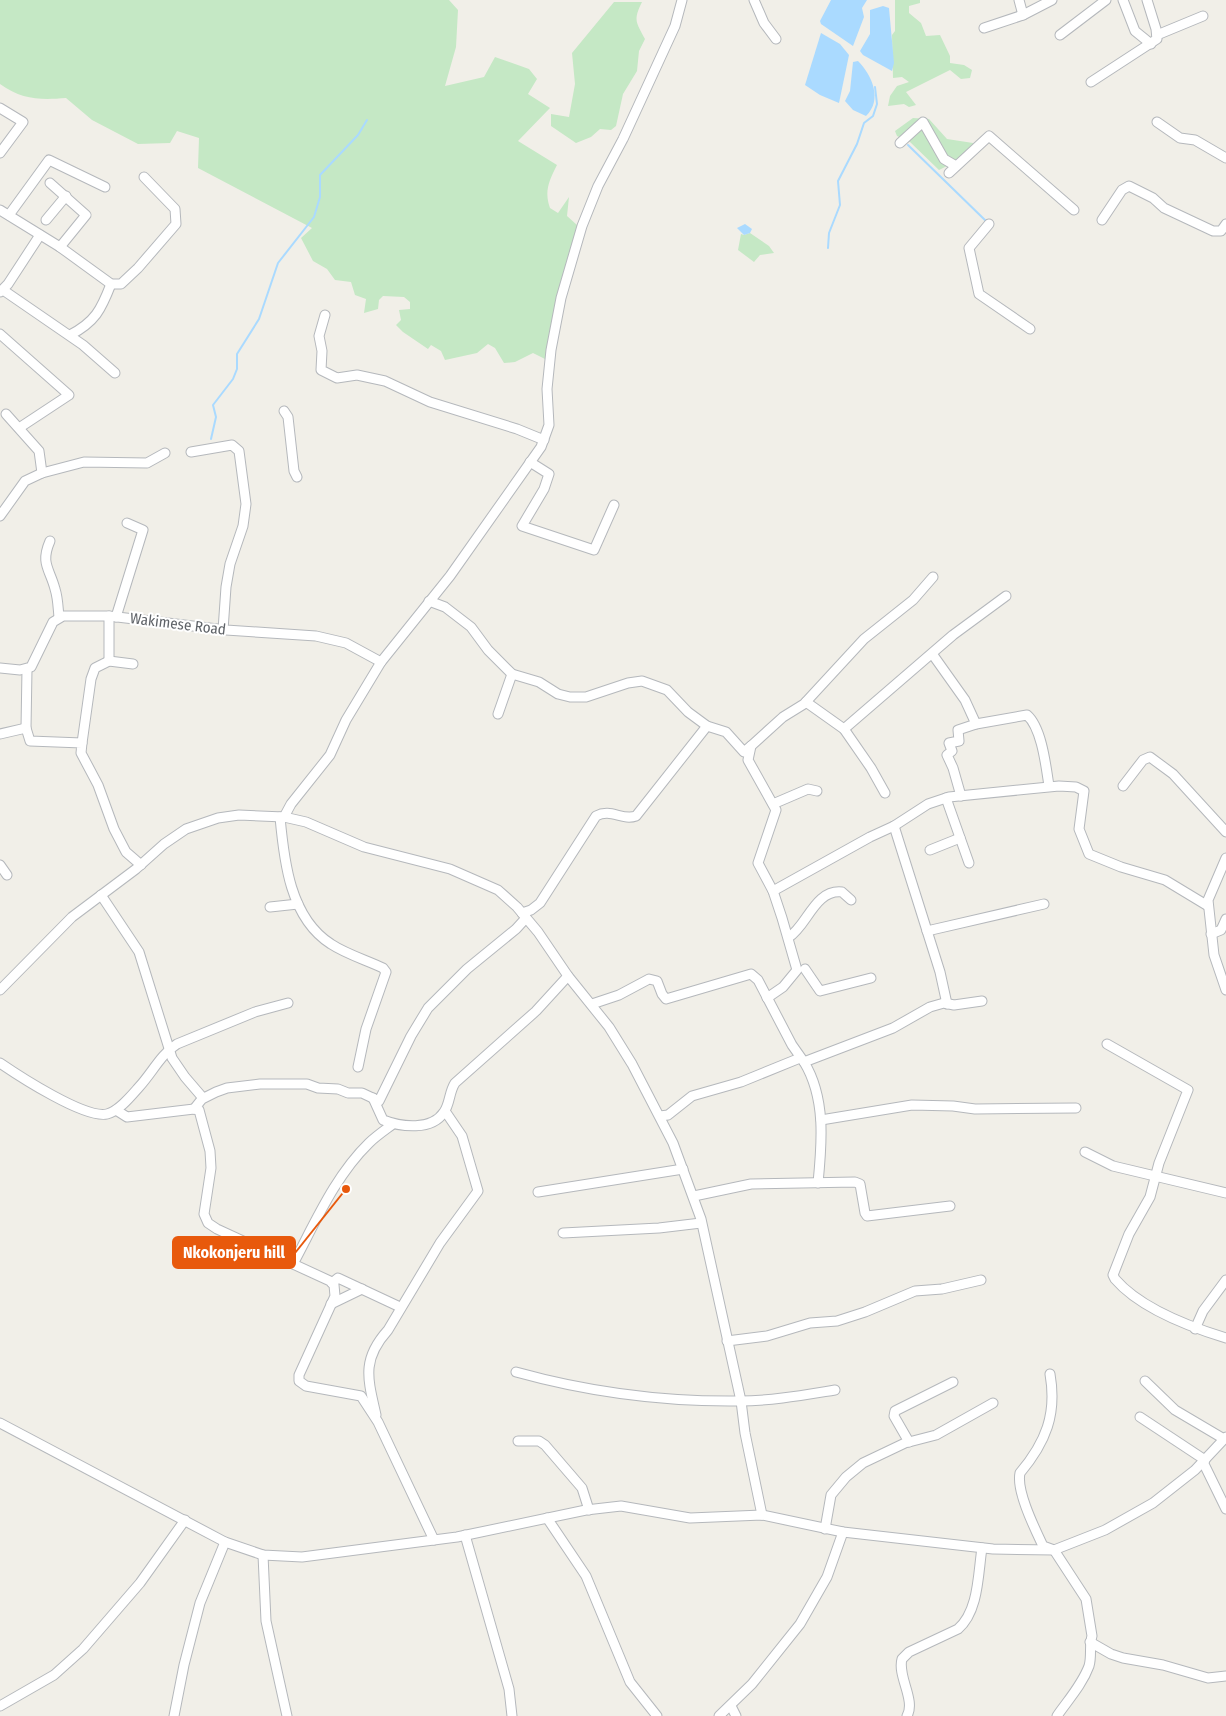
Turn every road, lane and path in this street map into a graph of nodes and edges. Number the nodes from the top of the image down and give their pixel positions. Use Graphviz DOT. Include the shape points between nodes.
graph roads {
  1 [pos="682,0"];
  2 [pos="754,0"];
  3 [pos="1019,0"];
  4 [pos="1052,0"];
  5 [pos="1106,0"];
  6 [pos="1123,0"];
  7 [pos="1147,0"];
  8 [pos="1023,15"];
  9 [pos="1204,16"];
  10 [pos="984,28"];
  11 [pos="1060,35"];
  12 [pos="1157,35"];
  13 [pos="776,39"];
  14 [pos="1151,44"];
  15 [pos="1091,82"];
  16 [pos="0,108"];
  17 [pos="1157,122"];
  18 [pos="900,143"];
  19 [pos="0,154"];
  20 [pos="1226,158"];
  21 [pos="956,166"];
  22 [pos="949,173"];
  23 [pos="144,177"];
  24 [pos="50,183"];
  25 [pos="105,188"];
  26 [pos="66,196"];
  27 [pos="0,210"];
  28 [pos="1074,210"];
  29 [pos="9,215"];
  30 [pos="46,220"];
  31 [pos="1102,220"];
  32 [pos="989,224"];
  33 [pos="1226,224"];
  34 [pos="40,235"];
  35 [pos="60,247"];
  36 [pos="112,284"];
  37 [pos="3,286"];
  38 [pos="324,315"];
  39 [pos="1030,329"];
  40 [pos="0,334"];
  41 [pos="70,335"];
  42 [pos="116,373"];
  43 [pos="284,411"];
  44 [pos="6,414"];
  45 [pos="19,428"];
  46 [pos="544,440"];
  47 [pos="191,452"];
  48 [pos="165,453"];
  49 [pos="530,462"];
  50 [pos="42,473"];
  51 [pos="297,477"];
  52 [pos="614,505"];
  53 [pos="0,516"];
  54 [pos="127,523"];
  55 [pos="50,541"];
  56 [pos="933,577"];
  57 [pos="1006,596"];
  58 [pos="428,601"];
  59 [pos="112,616"];
  60 [pos="59,617"];
  61 [pos="223,630"];
  62 [pos="933,655"];
  63 [pos="109,661"];
  64 [pos="381,662"];
  65 [pos="134,664"];
  66 [pos="0,668"];
  67 [pos="27,669"];
  68 [pos="512,674"];
  69 [pos="806,702"];
  70 [pos="498,714"];
  71 [pos="976,724"];
  72 [pos="707,726"];
  73 [pos="26,728"];
  74 [pos="844,729"];
  75 [pos="0,734"];
  76 [pos="82,743"];
  77 [pos="751,746"];
  78 [pos="1049,786"];
  79 [pos="1123,786"];
  80 [pos="817,791"];
  81 [pos="884,793"];
  82 [pos="960,796"];
  83 [pos="946,798"];
  84 [pos="773,804"];
  85 [pos="282,817"];
  86 [pos="894,826"];
  87 [pos="1226,832"];
  88 [pos="960,838"];
  89 [pos="930,850"];
  90 [pos="1226,858"];
  91 [pos="969,863"];
  92 [pos="0,865"];
  93 [pos="140,865"];
  94 [pos="7,876"];
  95 [pos="773,891"];
  96 [pos="101,895"];
  97 [pos="851,900"];
  98 [pos="298,904"];
  99 [pos="1044,904"];
  100 [pos="1208,906"];
  101 [pos="270,907"];
  102 [pos="524,916"];
  103 [pos="1226,920"];
  104 [pos="927,931"];
  105 [pos="1212,934"];
  106 [pos="789,937"];
  107 [pos="805,969"];
  108 [pos="568,976"];
  109 [pos="871,978"];
  110 [pos="2,986"];
  111 [pos="1226,990"];
  112 [pos="767,998"];
  113 [pos="982,1002"];
  114 [pos="288,1003"];
  115 [pos="592,1004"];
  116 [pos="947,1004"];
  117 [pos="1107,1044"];
  118 [pos="168,1050"];
  119 [pos="802,1060"];
  120 [pos="0,1062"];
  121 [pos="358,1067"];
  122 [pos="203,1098"];
  123 [pos="373,1098"];
  124 [pos="1076,1108"];
  125 [pos="194,1109"];
  126 [pos="116,1110"];
  127 [pos="445,1111"];
  128 [pos="660,1116"];
  129 [pos="821,1120"];
  130 [pos="392,1124"];
  131 [pos="1085,1152"];
  132 [pos="683,1169"];
  133 [pos="1157,1176"];
  134 [pos="818,1183"];
  135 [pos="538,1192"];
  136 [pos="1226,1193"];
  137 [pos="694,1196"];
  138 [pos="950,1206"];
  139 [pos="701,1222"];
  140 [pos="563,1233"];
  141 [pos="293,1264"];
  142 [pos="981,1280"];
  143 [pos="1226,1280"];
  144 [pos="332,1283"];
  145 [pos="362,1289"];
  146 [pos="331,1304"];
  147 [pos="400,1307"];
  148 [pos="1195,1329"];
  149 [pos="1226,1338"];
  150 [pos="727,1341"];
  151 [pos="516,1372"];
  152 [pos="1050,1374"];
  153 [pos="1144,1381"];
  154 [pos="953,1382"];
  155 [pos="835,1390"];
  156 [pos="741,1401"];
  157 [pos="993,1403"];
  158 [pos="1140,1417"];
  159 [pos="378,1422"];
  160 [pos="0,1423"];
  161 [pos="1225,1438"];
  162 [pos="518,1441"];
  163 [pos="909,1442"];
  164 [pos="1204,1461"];
  165 [pos="1226,1509"];
  166 [pos="589,1510"];
  167 [pos="762,1515"];
  168 [pos="547,1518"];
  169 [pos="185,1520"];
  170 [pos="825,1529"];
  171 [pos="843,1532"];
  172 [pos="466,1535"];
  173 [pos="434,1540"];
  174 [pos="225,1542"];
  175 [pos="982,1548"];
  176 [pos="1054,1550"];
  177 [pos="263,1555"];
  178 [pos="1090,1642"];
  179 [pos="1226,1676"];
  180 [pos="0,1706"];
  181 [pos="731,1706"];
  182 [pos="1061,1715"];
  183 [pos="174,1716"];
  184 [pos="286,1716"];
  185 [pos="512,1716"];
  186 [pos="657,1716"];
  187 [pos="719,1716"];
  188 [pos="736,1716"];
  189 [pos="906,1716"];
  1 -- 46 [label="street" via="675,26 582,226 561,298 551,350 547,389 549,426"];
  2 -- 13 [label="street" via="764,23"];
  3 -- 8 [label="street"];
  4 -- 8 [label="street"];
  5 -- 11 [label="street"];
  6 -- 14 [label="street" via="1135,31"];
  7 -- 12 [label="street"];
  8 -- 10 [label="street"];
  9 -- 12 [label="street"];
  12 -- 14 [label="street"];
  14 -- 15 [label="street"];
  16 -- 19 [label="street" via="23,122"];
  17 -- 20 [label="street" via="1180,138 1194,140"];
  18 -- 21 [label="street" via="923,122 944,158"];
  21 -- 22 [label="street"];
  21 -- 28 [label="street" via="990,136"];
  23 -- 36 [label="street" via="176,209 176,224 126,281"];
  24 -- 26 [label="street"];
  25 -- 29 [label="street" via="50,160"];
  26 -- 30 [label="street"];
  26 -- 35 [label="street" via="86,214"];
  27 -- 29 [label="street"];
  29 -- 34 [label="street"];
  31 -- 33 [label="street" via="1122,190 1129,186 1164,208 1213,231 1221,231"];
  32 -- 39 [label="street" via="969,248 979,294"];
  34 -- 35 [label="street"];
  34 -- 37 [label="street"];
  35 -- 36 [label="street"];
  36 -- 41 [label="street" via="94,318"];
  37 -- 41 [label="street"];
  38 -- 46 [label="street" via="319,336 322,351 320,370 338,378 357,375 385,381 430,402"];
  40 -- 45 [label="street" via="70,395"];
  41 -- 42 [label="street"];
  43 -- 51 [label="street" via="288,416"];
  44 -- 45 [label="street"];
  45 -- 50 [label="street" via="41,455"];
  46 -- 49 [label="street"];
  47 -- 61 [label="street" via="232,446 238,451 246,504 227,579"];
  48 -- 50 [label="street" via="147,463 84,462"];
  49 -- 52 [label="street" via="549,474 522,526 594,550"];
  49 -- 58 [label="street" via="482,532"];
  50 -- 53 [label="street" via="26,481"];
  54 -- 59 [label="street" via="143,530"];
  55 -- 60 [label="street" via="45,559 56,590"];
  56 -- 69 [label="street" via="913,600 864,638"];
  57 -- 62 [label="street" via="953,635"];
  58 -- 64 [label="street"];
  58 -- 68 [label="street" via="445,607 471,626 488,650"];
  59 -- 60 [label="street, Wakimese Road"];
  59 -- 61 [label="street, Wakimese Road"];
  59 -- 63 [label="street"];
  60 -- 67 [label="street" via="51,626 33,666"];
  61 -- 64 [label="street, Wakimese Road" via="316,636 341,641"];
  62 -- 71 [label="street" via="965,700"];
  62 -- 74 [label="street"];
  63 -- 65 [label="street"];
  63 -- 76 [label="street" via="93,671"];
  64 -- 85 [label="street" via="346,720 330,755"];
  66 -- 67 [label="street"];
  67 -- 73 [label="street"];
  68 -- 70 [label="street"];
  68 -- 72 [label="street" via="539,682 558,694 570,697 586,697 642,681 667,690"];
  69 -- 74 [label="street"];
  69 -- 77 [label="street" via="783,717"];
  71 -- 78 [label="street" via="1027,715 1032,719 1044,753"];
  71 -- 82 [label="street" via="958,730 958,741 949,743 952,751 946,755"];
  72 -- 77 [label="street" via="722,729 744,752"];
  72 -- 102 [label="street" via="636,816 603,812 596,816 540,903"];
  73 -- 75 [label="street"];
  73 -- 76 [label="street" via="30,741"];
  74 -- 81 [label="street"];
  76 -- 93 [label="street" via="81,753 114,829 126,852"];
  77 -- 84 [label="street" via="748,760"];
  78 -- 82 [label="street"];
  78 -- 100 [label="street" via="1083,790 1079,829 1089,854 1165,880"];
  79 -- 87 [label="street" via="1145,758 1150,757 1173,774"];
  80 -- 84 [label="street" via="808,789"];
  82 -- 83 [label="street"];
  83 -- 86 [label="street" via="928,804"];
  83 -- 88 [label="street"];
  84 -- 95 [label="street" via="776,810 758,864"];
  85 -- 93 [label="street" via="239,815 194,825 175,835"];
  85 -- 98 [label="street" via="283,847"];
  85 -- 102 [label="street" via="306,822 364,847 472,877 498,890"];
  86 -- 95 [label="street"];
  86 -- 104 [label="street"];
  88 -- 89 [label="street"];
  88 -- 91 [label="street"];
  90 -- 100 [label="street"];
  92 -- 94 [label="street"];
  93 -- 96 [label="street"];
  95 -- 106 [label="street"];
  96 -- 110 [label="street" via="72,918"];
  96 -- 118 [label="street" via="139,952"];
  97 -- 106 [label="street" via="842,892 831,893 814,907 800,929"];
  98 -- 101 [label="street"];
  98 -- 121 [label="street" via="309,926 331,944 386,972 366,1029"];
  99 -- 104 [label="street"];
  100 -- 105 [label="street"];
  102 -- 108 [label="street"];
  102 -- 123 [label="street" via="516,929 428,1008 379,1101"];
  103 -- 105 [label="street" via="1220,930"];
  104 -- 116 [label="street"];
  105 -- 111 [label="street" via="1217,966"];
  106 -- 112 [label="street" via="798,970 791,980"];
  107 -- 109 [label="street" via="820,991"];
  108 -- 115 [label="street"];
  108 -- 127 [label="street" via="536,1010 455,1083"];
  112 -- 115 [label="street" via="755,976 748,973 666,999 657,981 649,979 619,995"];
  112 -- 119 [label="street"];
  113 -- 116 [label="street"];
  114 -- 118 [label="street" via="255,1012"];
  115 -- 128 [label="street" via="632,1064"];
  116 -- 119 [label="street" via="930,1006 893,1028"];
  117 -- 133 [label="street" via="1188,1090 1159,1163"];
  118 -- 122 [label="street"];
  118 -- 126 [label="street"];
  119 -- 128 [label="street" via="692,1096 668,1115"];
  119 -- 129 [label="street" via="809,1070"];
  120 -- 126 [label="street" via="40,1088 95,1114"];
  122 -- 123 [label="street" via="227,1088 307,1084 362,1093"];
  122 -- 125 [label="street"];
  123 -- 130 [label="street" via="383,1120"];
  124 -- 129 [label="street" via="975,1109 912,1105"];
  125 -- 126 [label="street" via="127,1117"];
  125 -- 141 [label="street" via="199,1110 202,1116 210,1151 211,1168 204,1214 208,1223"];
  127 -- 130 [label="street" via="437,1121 427,1124"];
  127 -- 147 [label="street" via="462,1136 478,1191 440,1243"];
  128 -- 132 [label="street"];
  129 -- 134 [label="street"];
  130 -- 141 [label="street" via="368,1144 334,1189"];
  131 -- 133 [label="street" via="1113,1166"];
  132 -- 135 [label="street"];
  132 -- 137 [label="street"];
  133 -- 136 [label="street"];
  133 -- 148 [label="street" via="1150,1197 1123,1248 1114,1275 1119,1284 1136,1296"];
  134 -- 137 [label="street" via="751,1184"];
  134 -- 138 [label="street" via="858,1182 868,1216"];
  137 -- 139 [label="street"];
  139 -- 140 [label="street" via="659,1228"];
  139 -- 150 [label="street"];
  141 -- 144 [label="street"];
  142 -- 150 [label="street" via="915,1291 837,1321 810,1323 767,1336"];
  143 -- 148 [label="street" via="1203,1311"];
  144 -- 145 [label="street" via="338,1278"];
  144 -- 146 [label="street" via="335,1289"];
  145 -- 146 [label="street"];
  145 -- 147 [label="street"];
  146 -- 159 [label="street" via="299,1381 311,1387 361,1396"];
  147 -- 159 [label="street" via="388,1330 376,1343 368,1368"];
  148 -- 149 [label="street"];
  150 -- 156 [label="street"];
  151 -- 156 [label="street" via="552,1382 632,1394"];
  152 -- 176 [label="street" via="1052,1408 1048,1428 1019,1479 1043,1546"];
  153 -- 161 [label="street" via="1175,1410"];
  154 -- 163 [label="street" via="895,1411 894,1416"];
  155 -- 156 [label="street"];
  156 -- 167 [label="street"];
  157 -- 163 [label="street" via="936,1435"];
  158 -- 164 [label="street"];
  159 -- 173 [label="street"];
  160 -- 169 [label="street"];
  161 -- 164 [label="street"];
  162 -- 166 [label="street" via="539,1441 545,1445 582,1488"];
  163 -- 170 [label="street" via="863,1463 846,1477 831,1494"];
  164 -- 165 [label="street"];
  164 -- 176 [label="street" via="1153,1503 1105,1530"];
  166 -- 167 [label="street" via="631,1506 690,1518"];
  166 -- 168 [label="street"];
  167 -- 170 [label="street"];
  168 -- 172 [label="street"];
  168 -- 186 [label="street" via="586,1576 630,1682"];
  169 -- 174 [label="street"];
  169 -- 180 [label="street" via="140,1583 83,1649 54,1675"];
  170 -- 171 [label="street"];
  171 -- 175 [label="street"];
  171 -- 181 [label="street" via="827,1578 814,1603"];
  172 -- 173 [label="street"];
  172 -- 185 [label="street" via="509,1689"];
  173 -- 177 [label="street" via="302,1557"];
  174 -- 177 [label="street"];
  174 -- 183 [label="street" via="200,1603"];
  175 -- 176 [label="street"];
  175 -- 189 [label="street" via="974,1603 964,1623 958,1629 909,1652 902,1659 909,1708"];
  176 -- 178 [label="street" via="1086,1599 1091,1622"];
  177 -- 184 [label="street" via="266,1621"];
  178 -- 179 [label="street" via="1123,1658 1208,1678"];
  178 -- 182 [label="street" via="1092,1651 1084,1677"];
  181 -- 187 [label="street"];
  181 -- 188 [label="street"];
}
